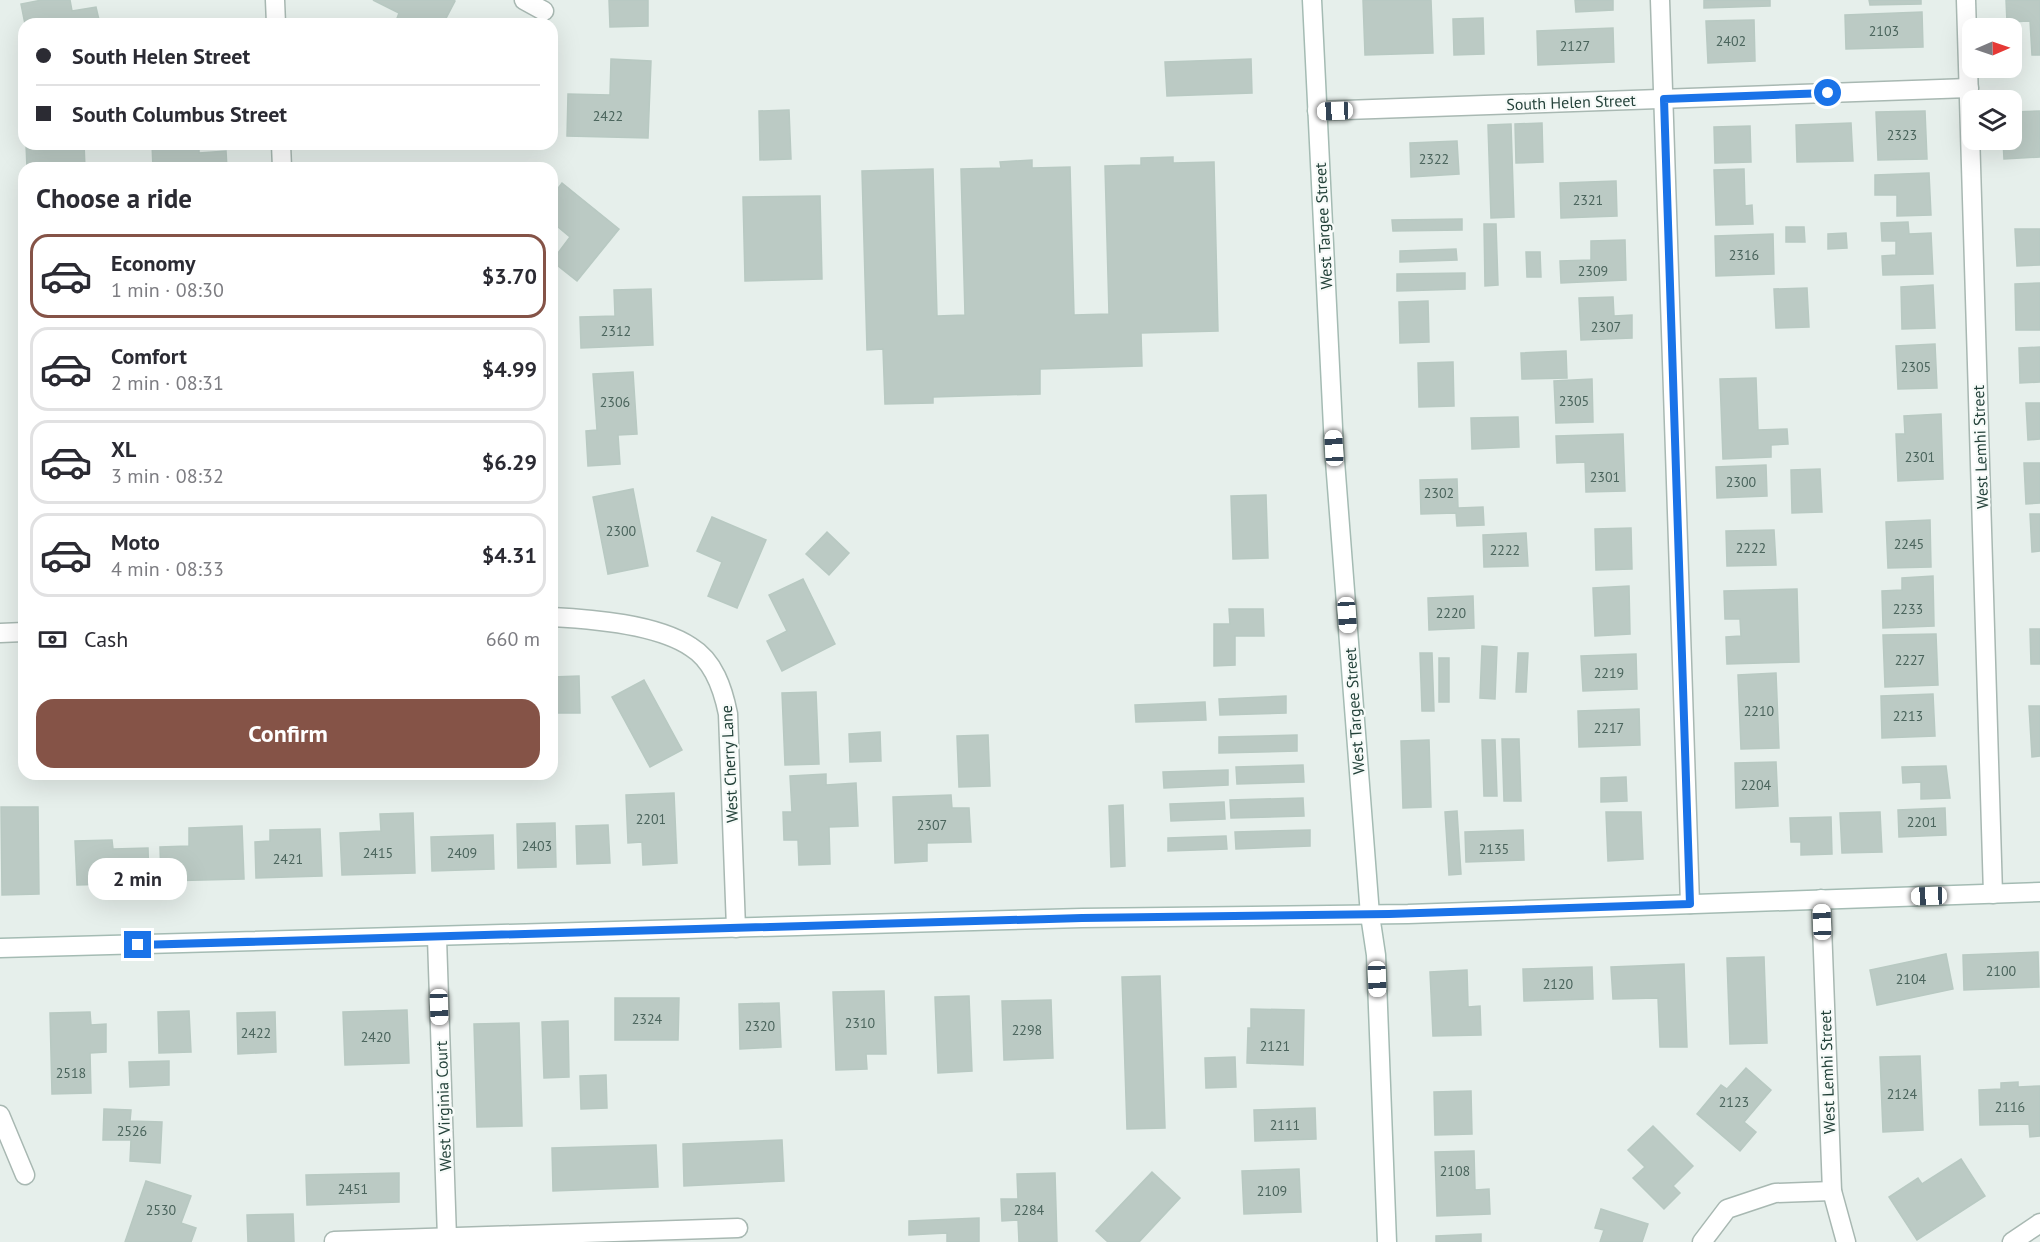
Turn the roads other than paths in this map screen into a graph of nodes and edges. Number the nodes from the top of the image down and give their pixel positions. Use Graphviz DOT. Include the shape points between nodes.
graph roads {
  1 [pos="275,0"];
  2 [pos="524,0"];
  3 [pos="1311,0"];
  4 [pos="1660,0"];
  5 [pos="1966,0"];
  6 [pos="544,11"];
  7 [pos="276,18"];
  8 [pos="1969,88"];
  9 [pos="1664,99"];
  10 [pos="1317,111"];
  11 [pos="558,617"];
  12 [pos="18,632"];
  13 [pos="0,633"];
  14 [pos="2040,892"];
  15 [pos="1993,894"];
  16 [pos="1821,899"];
  17 [pos="1690,904"];
  18 [pos="1370,915"];
  19 [pos="736,928"];
  20 [pos="437,938"];
  21 [pos="0,948"];
  22 [pos="0,1115"];
  23 [pos="25,1175"];
  24 [pos="1832,1191"];
  25 [pos="2040,1223"];
  26 [pos="738,1228"];
  27 [pos="447,1238"];
  28 [pos="334,1241"];
  29 [pos="1387,1242"];
  30 [pos="1702,1242"];
  31 [pos="1846,1242"];
  32 [pos="2012,1242"];
  1 -- 7 [label="street"];
  2 -- 6 [label="street"];
  3 -- 10 [label="street, West Targee Street"];
  4 -- 9 [label="street"];
  5 -- 8 [label="street, West Lemhi Street"];
  8 -- 9 [label="street, South Helen Street"];
  8 -- 15 [label="street, West Lemhi Street"];
  9 -- 10 [label="street, South Helen Street"];
  9 -- 17 [label="street"];
  10 -- 18 [label="street, West Targee Street" via="1334,448"];
  11 -- 19 [label="street, West Cherry Lane" via="600,619 671,637 693,647 711,667 724,690 728,714"];
  12 -- 13 [label="street"];
  14 -- 15 [label="street"];
  15 -- 16 [label="street"];
  16 -- 17 [label="street"];
  16 -- 24 [label="street, West Lemhi Street"];
  17 -- 18 [label="street"];
  18 -- 19 [label="street"];
  18 -- 29 [label="street, West Targee Street" via="1376,955"];
  19 -- 20 [label="street"];
  20 -- 21 [label="street"];
  20 -- 27 [label="street, West Virginia Court"];
  22 -- 23 [label="street"];
  24 -- 30 [label="street" via="1774,1193 1727,1209"];
  24 -- 31 [label="street, West Lemhi Street"];
  25 -- 32 [label="street"];
  26 -- 27 [label="street"];
  27 -- 28 [label="street"];
}
